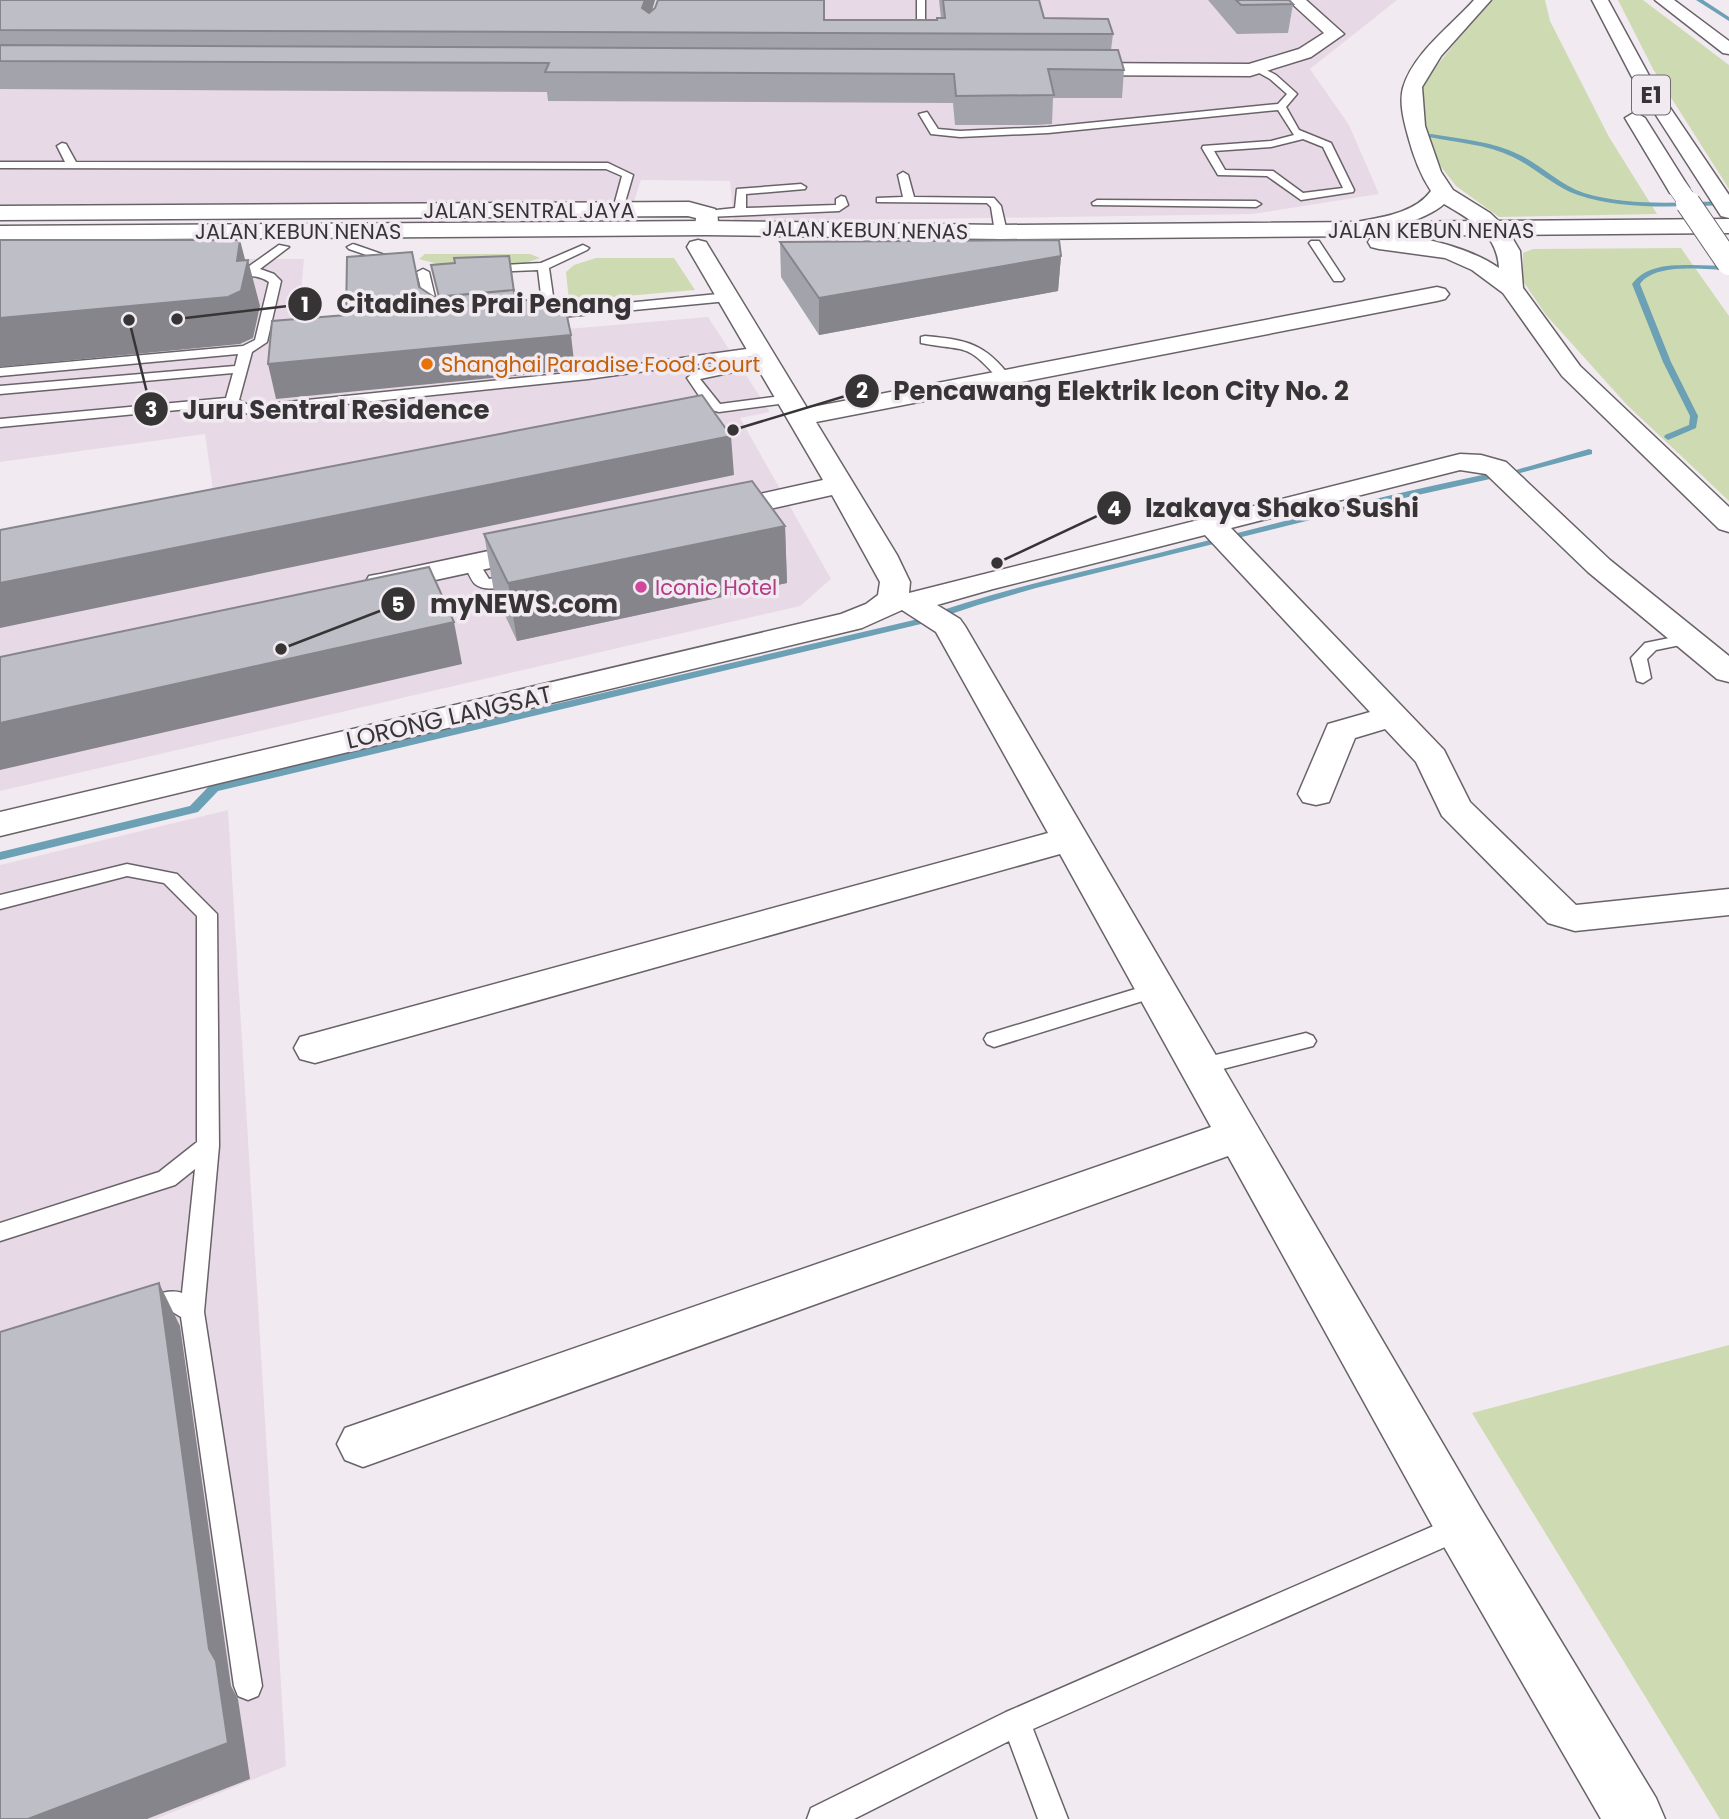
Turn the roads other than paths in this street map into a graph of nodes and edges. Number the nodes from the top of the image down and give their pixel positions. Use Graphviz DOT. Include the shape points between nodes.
graph roads {
  1 [pos="921,0"];
  2 [pos="1296,0"];
  3 [pos="1483,0"];
  4 [pos="1600,0"];
  5 [pos="1663,0"];
  6 [pos="922,36"];
  7 [pos="1729,49"];
  8 [pos="1255,67"];
  9 [pos="1058,69"];
  10 [pos="1624,99"];
  11 [pos="1281,107"];
  12 [pos="925,114"];
  13 [pos="1301,136"];
  14 [pos="62,146"];
  15 [pos="72,165"];
  16 [pos="1,166"];
  17 [pos="903,175"];
  18 [pos="801,187"];
  19 [pos="1442,191"];
  20 [pos="841,199"];
  21 [pos="881,200"];
  22 [pos="909,200"];
  23 [pos="1097,203"];
  24 [pos="1256,204"];
  25 [pos="618,209"];
  26 [pos="740,211"];
  27 [pos="1729,211"];
  28 [pos="0,213"];
  29 [pos="1178,217"];
  30 [pos="1729,226"];
  31 [pos="704,230"];
  32 [pos="1349,230"];
  33 [pos="1001,232"];
  34 [pos="0,233"];
  35 [pos="1501,236"];
  36 [pos="1729,240"];
  37 [pos="1378,242"];
  38 [pos="1315,243"];
  39 [pos="283,247"];
  40 [pos="353,247"];
  41 [pos="0,248"];
  42 [pos="583,248"];
  43 [pos="1729,263"];
  44 [pos="543,266"];
  45 [pos="209,270"];
  46 [pos="251,270"];
  47 [pos="477,270"];
  48 [pos="1338,279"];
  49 [pos="1511,288"];
  50 [pos="1437,294"];
  51 [pos="727,297"];
  52 [pos="549,314"];
  53 [pos="522,316"];
  54 [pos="440,324"];
  55 [pos="925,340"];
  56 [pos="246,350"];
  57 [pos="764,356"];
  58 [pos="240,369"];
  59 [pos="0,372"];
  60 [pos="1004,378"];
  61 [pos="0,390"];
  62 [pos="232,401"];
  63 [pos="795,408"];
  64 [pos="0,423"];
  65 [pos="841,485"];
  66 [pos="694,516"];
  67 [pos="1729,523"];
  68 [pos="1221,533"];
  69 [pos="562,544"];
  70 [pos="472,563"];
  71 [pos="529,577"];
  72 [pos="349,589"];
  73 [pos="920,610"];
  74 [pos="1689,639"];
  75 [pos="1729,672"];
  76 [pos="1643,678"];
  77 [pos="1392,716"];
  78 [pos="1316,794"];
  79 [pos="0,824"];
  80 [pos="1069,839"];
  81 [pos="0,902"];
  82 [pos="1729,902"];
  83 [pos="1154,990"];
  84 [pos="994,1039"];
  85 [pos="1306,1041"];
  86 [pos="315,1048"];
  87 [pos="1199,1067"];
  88 [pos="1238,1135"];
  89 [pos="208,1146"];
  90 [pos="0,1232"];
  91 [pos="192,1312"];
  92 [pos="120,1317"];
  93 [pos="362,1444"];
  94 [pos="1462,1527"];
  95 [pos="248,1686"];
  96 [pos="1016,1722"];
  97 [pos="822,1819"];
  98 [pos="1053,1819"];
  99 [pos="1634,1819"];
  1 -- 6 [label="lane"];
  2 -- 8 [label="main road" via="1335,34 1305,53"];
  3 -- 19 [label="main road" via="1426,65 1413,88 1414,129"];
  4 -- 27 [label="main road, E1" via="1643,81"];
  5 -- 7 [label="main road"];
  8 -- 9 [label="main road"];
  8 -- 11 [label="lane" via="1292,94"];
  10 -- 43 [label="main road, E1, bridge"];
  11 -- 12 [label="lane" via="960,134 935,132"];
  11 -- 13 [label="lane"];
  13 -- 13 [label="lane" via="1327,145 1349,190 1301,197 1269,173 1222,173 1208,148 1271,144"];
  14 -- 15 [label="lane"];
  15 -- 16 [label="lane"];
  15 -- 25 [label="lane" via="608,166 628,175"];
  17 -- 22 [label="lane"];
  18 -- 26 [label="lane" via="741,191"];
  19 -- 32 [label="main road" via="1419,211"];
  19 -- 35 [label="main road"];
  20 -- 26 [label="lane" via="839,208"];
  21 -- 22 [label="lane"];
  22 -- 33 [label="lane" via="990,200 996,206"];
  23 -- 29 [label="lane"];
  24 -- 29 [label="lane"];
  25 -- 28 [label="main road, JALAN SENTRAL JAYA"];
  25 -- 31 [label="main road, JALAN SENTRAL JAYA" via="688,209"];
  26 -- 31 [label="lane"];
  29 -- 32 [label="main road, JALAN KEBUN NENAS"];
  29 -- 33 [label="main road, JALAN KEBUN NENAS"];
  30 -- 35 [label="main road, JALAN KEBUN NENAS"];
  31 -- 33 [label="main road, JALAN KEBUN NENAS"];
  31 -- 34 [label="main road, JALAN KEBUN NENAS"];
  31 -- 38 [label="main road, JALAN KEBUN NENAS"];
  31 -- 42 [label="main road, JALAN KEBUN NENAS"];
  31 -- 51 [label="main road"];
  32 -- 35 [label="main road, JALAN KEBUN NENAS"];
  35 -- 36 [label="main road, JALAN KEBUN NENAS"];
  35 -- 37 [label="main road, JALAN KEBUN NENAS"];
  35 -- 49 [label="main road" via="1511,255"];
  37 -- 38 [label="main road, JALAN KEBUN NENAS"];
  37 -- 49 [label="main road" via="1452,253 1480,265"];
  38 -- 48 [label="lane"];
  39 -- 40 [label="main road, JALAN KEBUN NENAS"];
  39 -- 41 [label="main road, JALAN KEBUN NENAS"];
  39 -- 46 [label="lane"];
  40 -- 42 [label="main road, JALAN KEBUN NENAS"];
  40 -- 54 [label="lane" via="430,272 434,320"];
  42 -- 44 [label="lane"];
  44 -- 47 [label="lane"];
  44 -- 52 [label="lane"];
  45 -- 46 [label="lane"];
  46 -- 56 [label="lane" via="275,281 261,342"];
  49 -- 67 [label="main road" via="1571,371"];
  50 -- 60 [label="main road"];
  51 -- 52 [label="lane"];
  51 -- 57 [label="main road"];
  52 -- 53 [label="lane"];
  55 -- 60 [label="lane" via="969,344 982,351"];
  56 -- 58 [label="lane"];
  56 -- 59 [label="lane"];
  57 -- 62 [label="lane" via="264,409 247,410"];
  57 -- 63 [label="main road"];
  57 -- 63 [label="lane" via="694,377 719,408"];
  58 -- 61 [label="lane"];
  58 -- 62 [label="lane"];
  60 -- 63 [label="main road"];
  62 -- 64 [label="lane"];
  63 -- 65 [label="main road"];
  65 -- 66 [label="main road"];
  65 -- 73 [label="main road" via="895,582"];
  68 -- 73 [label="main road, LORONG LANGSAT" via="982,582"];
  68 -- 74 [label="main road, LORONG LANGSAT" via="1460,462 1481,463 1496,468 1598,566"];
  68 -- 77 [label="main road"];
  69 -- 70 [label="main road"];
  70 -- 71 [label="lane" via="487,584"];
  70 -- 72 [label="main road"];
  73 -- 79 [label="main road, LORONG LANGSAT" via="877,611 851,621"];
  73 -- 80 [label="main road"];
  74 -- 75 [label="main road, LORONG LANGSAT"];
  74 -- 76 [label="lane" via="1651,646 1639,657"];
  77 -- 78 [label="main road" via="1340,731"];
  77 -- 82 [label="main road" via="1432,758 1455,808 1567,917"];
  80 -- 83 [label="main road"];
  80 -- 86 [label="main road"];
  81 -- 89 [label="lane" via="127,870 170,878 207,914"];
  83 -- 84 [label="lane"];
  83 -- 87 [label="main road"];
  85 -- 87 [label="lane"];
  87 -- 88 [label="main road"];
  88 -- 93 [label="main road"];
  88 -- 94 [label="main road"];
  89 -- 90 [label="lane" via="167,1178"];
  89 -- 91 [label="lane"];
  91 -- 92 [label="lane" via="174,1300"];
  91 -- 95 [label="lane"];
  94 -- 96 [label="lane"];
  94 -- 99 [label="main road"];
  96 -- 97 [label="lane"];
  96 -- 98 [label="lane"];
}
